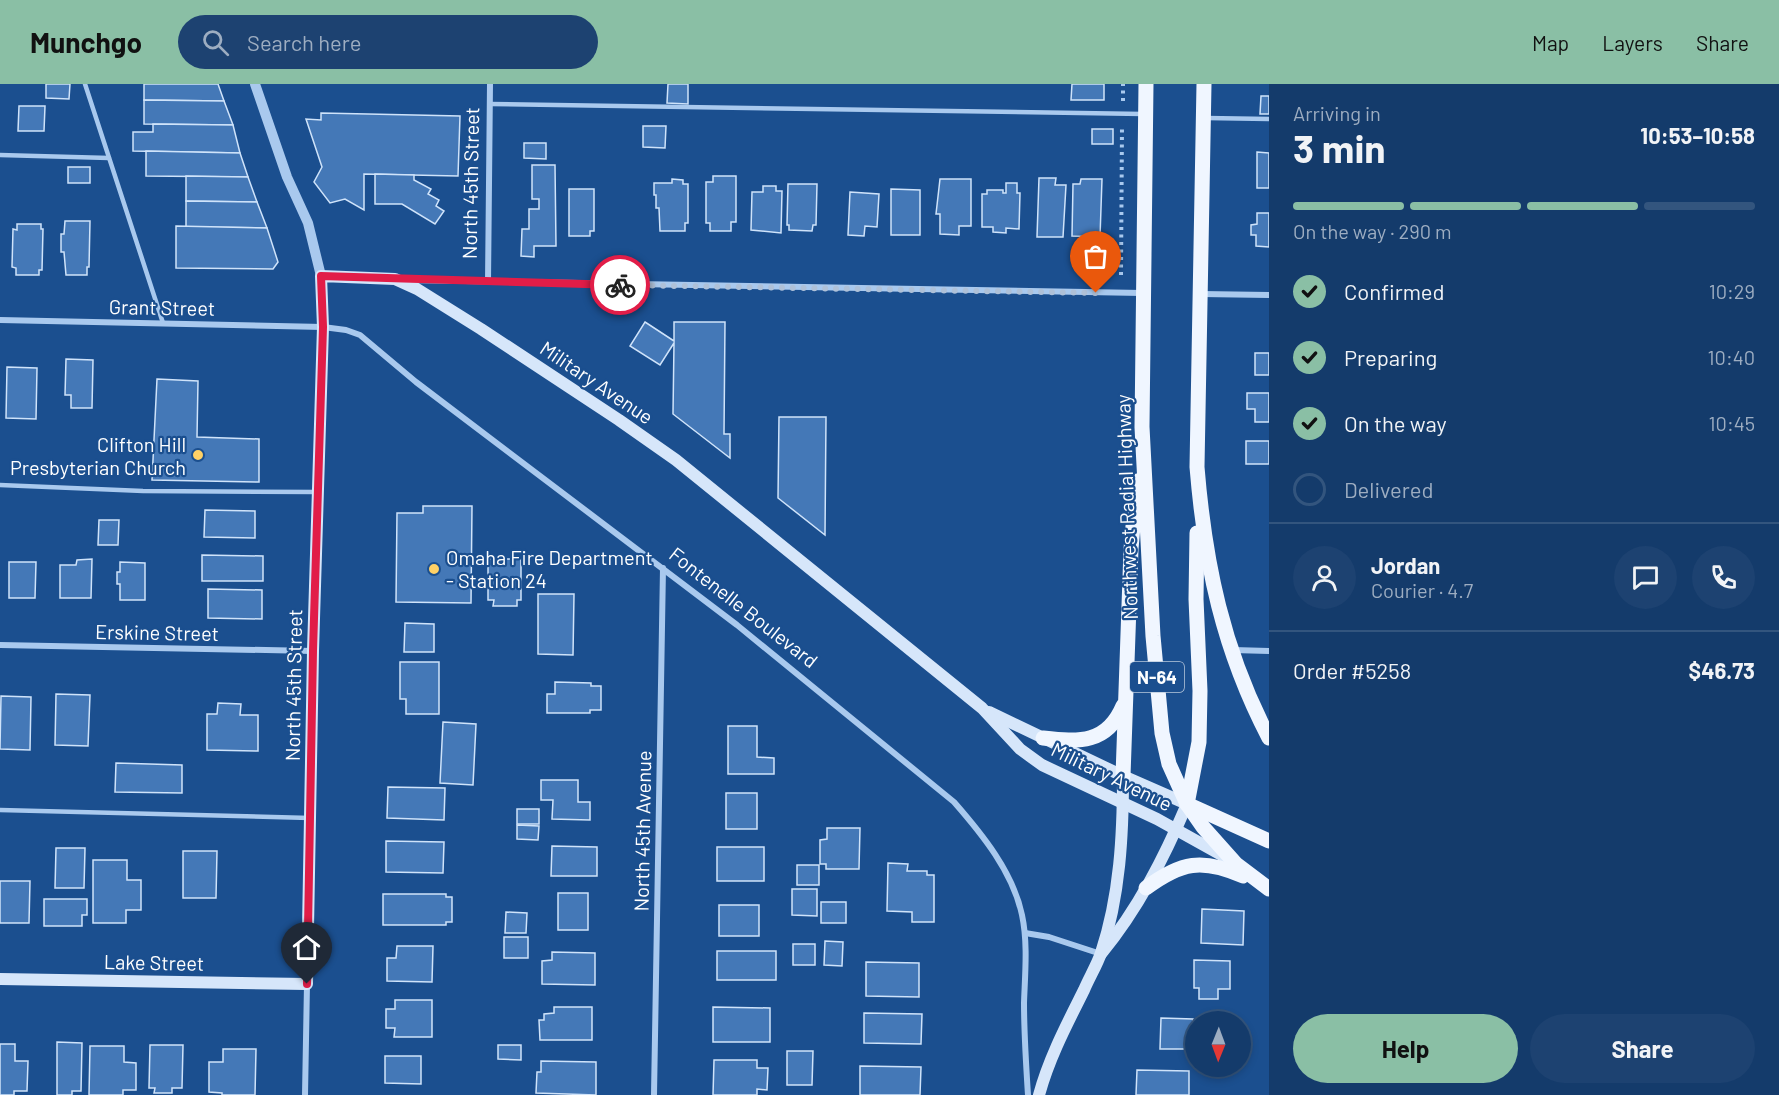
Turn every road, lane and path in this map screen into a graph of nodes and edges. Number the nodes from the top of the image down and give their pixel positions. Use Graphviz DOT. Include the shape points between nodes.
graph roads {
  1 [pos="86,84"];
  2 [pos="255,84"];
  3 [pos="490,84"];
  4 [pos="1123,84"];
  5 [pos="1146,84"];
  6 [pos="1204,84"];
  7 [pos="490,104"];
  8 [pos="1123,114"];
  9 [pos="1146,114"];
  10 [pos="1203,118"];
  11 [pos="1269,119"];
  12 [pos="0,155"];
  13 [pos="109,158"];
  14 [pos="1121,275"];
  15 [pos="321,276"];
  16 [pos="395,279"];
  17 [pos="488,282"];
  18 [pos="1142,293"];
  19 [pos="1201,294"];
  20 [pos="1269,295"];
  21 [pos="0,320"];
  22 [pos="163,323"];
  23 [pos="323,327"];
  24 [pos="1142,427"];
  25 [pos="1197,467"];
  26 [pos="0,485"];
  27 [pos="318,492"];
  28 [pos="663,568"];
  29 [pos="0,645"];
  30 [pos="1230,650"];
  31 [pos="313,651"];
  32 [pos="1269,651"];
  33 [pos="1125,700"];
  34 [pos="981,708"];
  35 [pos="1043,738"];
  36 [pos="1269,738"];
  37 [pos="1123,776"];
  38 [pos="1123,803"];
  39 [pos="1187,804"];
  40 [pos="0,810"];
  41 [pos="310,818"];
  42 [pos="1176,829"];
  43 [pos="1269,842"];
  44 [pos="1236,864"];
  45 [pos="1266,887"];
  46 [pos="1146,888"];
  47 [pos="1025,933"];
  48 [pos="1101,954"];
  49 [pos="0,978"];
  50 [pos="307,984"];
  51 [pos="305,1095"];
  52 [pos="654,1095"];
  53 [pos="1028,1095"];
  54 [pos="1039,1095"];
  1 -- 13 [label="lane"];
  2 -- 15 [label="street" via="287,177 308,223"];
  3 -- 7 [label="street, North 45th Street"];
  4 -- 8 [label="path"];
  5 -- 9 [label="main road, Northwest Radial Highway / N-64"];
  6 -- 10 [label="main road"];
  7 -- 8 [label="lane"];
  7 -- 17 [label="street, North 45th Street"];
  8 -- 9 [label="lane"];
  8 -- 14 [label="path"];
  9 -- 18 [label="main road, Northwest Radial Highway / N-64"];
  10 -- 11 [label="lane"];
  10 -- 19 [label="main road"];
  12 -- 13 [label="lane"];
  13 -- 22 [label="lane"];
  15 -- 16 [label="main road, Military Avenue"];
  15 -- 23 [label="main road, North 45th Street"];
  16 -- 17 [label="street"];
  16 -- 34 [label="main road, Military Avenue" via="490,335 676,460"];
  17 -- 18 [label="street"];
  18 -- 24 [label="main road, Northwest Radial Highway / N-64"];
  19 -- 20 [label="street"];
  19 -- 25 [label="main road"];
  21 -- 22 [label="street, Grant Street"];
  22 -- 23 [label="street, Grant Street"];
  23 -- 27 [label="main road, North 45th Street"];
  23 -- 28 [label="street, Fontenelle Boulevard" via="360,335 416,382"];
  24 -- 33 [label="main road" via="1131,549"];
  24 -- 39 [label="main road, Northwest Radial Highway / N-64" via="1160,710 1169,764"];
  25 -- 30 [label="main road" via="1210,568"];
  25 -- 39 [label="main road" via="1199,742"];
  26 -- 27 [label="lane"];
  27 -- 31 [label="main road, North 45th Street"];
  28 -- 47 [label="street, Fontenelle Boulevard" via="954,802 980,831 1002,866 1018,902"];
  28 -- 52 [label="street, North 45th Avenue"];
  29 -- 31 [label="street, Erskine Street"];
  30 -- 32 [label="street"];
  30 -- 36 [label="main road"];
  31 -- 41 [label="main road, North 45th Street"];
  33 -- 35 [label="main road" via="1118,718 1102,734 1074,741"];
  33 -- 37 [label="main road"];
  34 -- 35 [label="main road, Military Avenue"];
  34 -- 38 [label="main road, Military Avenue" via="1020,749 1042,765"];
  35 -- 37 [label="main road, Military Avenue"];
  37 -- 38 [label="main road"];
  37 -- 39 [label="main road, Military Avenue"];
  38 -- 42 [label="main road, Military Avenue"];
  38 -- 48 [label="main road" via="1119,870"];
  39 -- 42 [label="main road"];
  39 -- 43 [label="main road"];
  39 -- 44 [label="main road, Northwest Radial Highway / N-64"];
  40 -- 41 [label="lane"];
  41 -- 50 [label="main road, North 45th Street"];
  42 -- 44 [label="main road, Military Avenue"];
  42 -- 46 [label="main road"];
  44 -- 45 [label="main road, Northwest Radial Highway / N-64"];
  45 -- 46 [label="main road" via="1226,868 1195,865 1167,873"];
  46 -- 48 [label="main road"];
  47 -- 48 [label="street"];
  47 -- 53 [label="street, Fontenelle Boulevard"];
  48 -- 54 [label="main road" via="1059,1041"];
  49 -- 50 [label="main road, Lake Street"];
  50 -- 51 [label="street, North 45th Street"];
}
